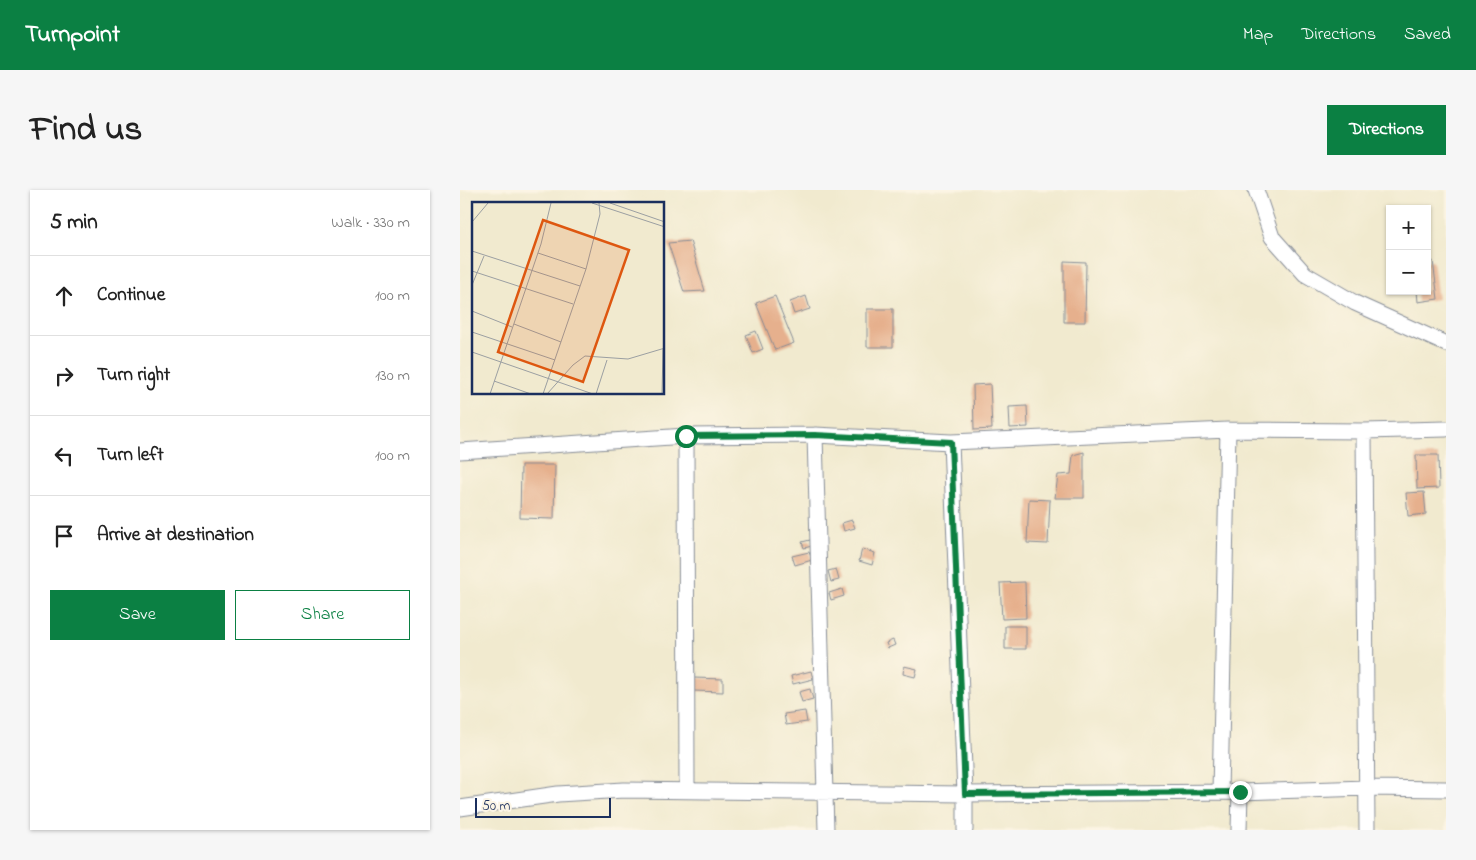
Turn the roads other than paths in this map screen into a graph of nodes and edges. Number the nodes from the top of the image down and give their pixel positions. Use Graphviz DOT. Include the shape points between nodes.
graph roads {
  1 [pos="1256,190"];
  2 [pos="1446,344"];
  3 [pos="1446,429"];
  4 [pos="1228,430"];
  5 [pos="1364,431"];
  6 [pos="815,435"];
  7 [pos="686,436"];
  8 [pos="951,442"];
  9 [pos="460,451"];
  10 [pos="1367,788"];
  11 [pos="1446,789"];
  12 [pos="687,791"];
  13 [pos="825,792"];
  14 [pos="1220,792"];
  15 [pos="1240,792"];
  16 [pos="965,794"];
  17 [pos="460,808"];
  18 [pos="826,830"];
  19 [pos="965,830"];
  20 [pos="1239,830"];
  21 [pos="1367,830"];
  1 -- 2 [label="street" via="1272,236 1305,274 1355,303"];
  3 -- 5 [label="street"];
  4 -- 5 [label="street"];
  4 -- 8 [label="street"];
  4 -- 14 [label="street"];
  5 -- 10 [label="street"];
  6 -- 7 [label="street"];
  6 -- 8 [label="street"];
  6 -- 13 [label="street"];
  7 -- 9 [label="street"];
  7 -- 12 [label="street"];
  8 -- 16 [label="street"];
  10 -- 11 [label="street"];
  10 -- 15 [label="street"];
  10 -- 21 [label="street"];
  12 -- 13 [label="street"];
  12 -- 17 [label="street" via="558,794"];
  13 -- 16 [label="street"];
  13 -- 18 [label="street"];
  14 -- 15 [label="street"];
  14 -- 16 [label="street"];
  15 -- 20 [label="street"];
  16 -- 19 [label="street"];
}
